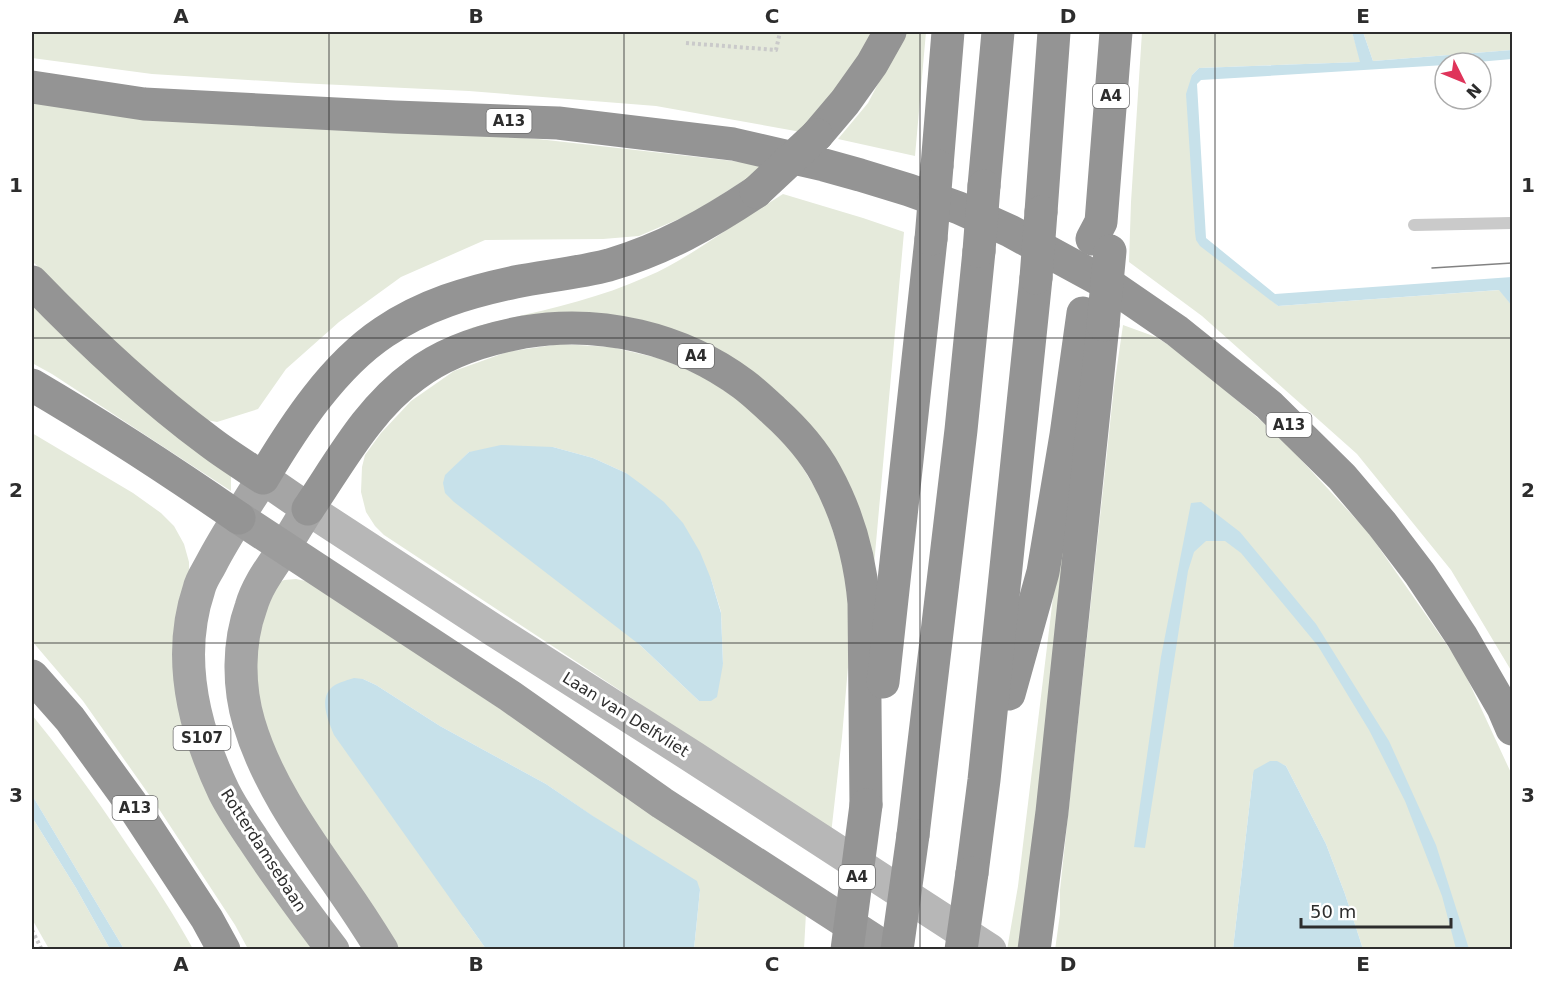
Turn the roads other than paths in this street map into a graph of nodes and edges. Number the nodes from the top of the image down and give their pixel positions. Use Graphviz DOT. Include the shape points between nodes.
graph roads {
  1 [pos="890,32"];
  2 [pos="948,32"];
  3 [pos="998,32"];
  4 [pos="1054,32"];
  5 [pos="1116,32"];
  6 [pos="32,87"];
  7 [pos="1512,223"];
  8 [pos="1414,225"];
  9 [pos="32,282"];
  10 [pos="1093,319"];
  11 [pos="32,385"];
  12 [pos="263,478"];
  13 [pos="308,509"];
  14 [pos="239,518"];
  15 [pos="284,548"];
  16 [pos="32,676"];
  17 [pos="1512,729"];
  18 [pos="984,780"];
  19 [pos="866,805"];
  20 [pos="224,950"];
  21 [pos="333,950"];
  22 [pos="382,950"];
  23 [pos="847,950"];
  24 [pos="889,950"];
  25 [pos="897,950"];
  26 [pos="962,950"];
  27 [pos="990,950"];
  28 [pos="1034,950"];
  1 -- 12 [label="highway, bridge" via="845,102 817,135 756,192 683,237 632,258 477,291 421,310 365,346 337,373"];
  2 -- 19 [label="highway, A4, bridge" via="931,239"];
  3 -- 25 [label="highway, bridge" via="961,430"];
  4 -- 18 [label="highway, A4, bridge" via="1036,278"];
  5 -- 10 [label="highway, A4"];
  6 -- 17 [label="highway, A13" via="144,104 558,123 733,144 860,175 959,208 1113,286 1177,331 1269,405 1342,477 1420,574 1462,637"];
  7 -- 8 [label="lane"];
  9 -- 12 [label="highway" via="140,386"];
  10 -- 18 [label="highway, A4" via="1066,435 1043,572"];
  10 -- 28 [label="highway, A4" via="1052,812"];
  11 -- 14 [label="highway"];
  12 -- 13 [label="main road, Laan van Delfvliet"];
  12 -- 14 [label="main road, Rotterdamsebaan / S107"];
  13 -- 15 [label="main road, S107"];
  13 -- 19 [label="highway, A4" via="371,416 415,374 454,352 538,330 592,328 661,342 704,360 743,383 785,420 825,472 855,544 864,594"];
  13 -- 27 [label="main road, Laan van Delfvliet"];
  14 -- 15 [label="highway"];
  14 -- 21 [label="main road, Rotterdamsebaan / S107" via="199,586 194,608 188,661 195,714 224,793 279,879"];
  15 -- 22 [label="main road, S107" via="258,588 243,636 243,694 249,723 279,793"];
  15 -- 24 [label="highway" via="510,696 662,803"];
  16 -- 20 [label="highway, A13" via="70,719 131,802"];
  18 -- 26 [label="highway, A4, bridge"];
  19 -- 23 [label="highway, A4, bridge"];
}
